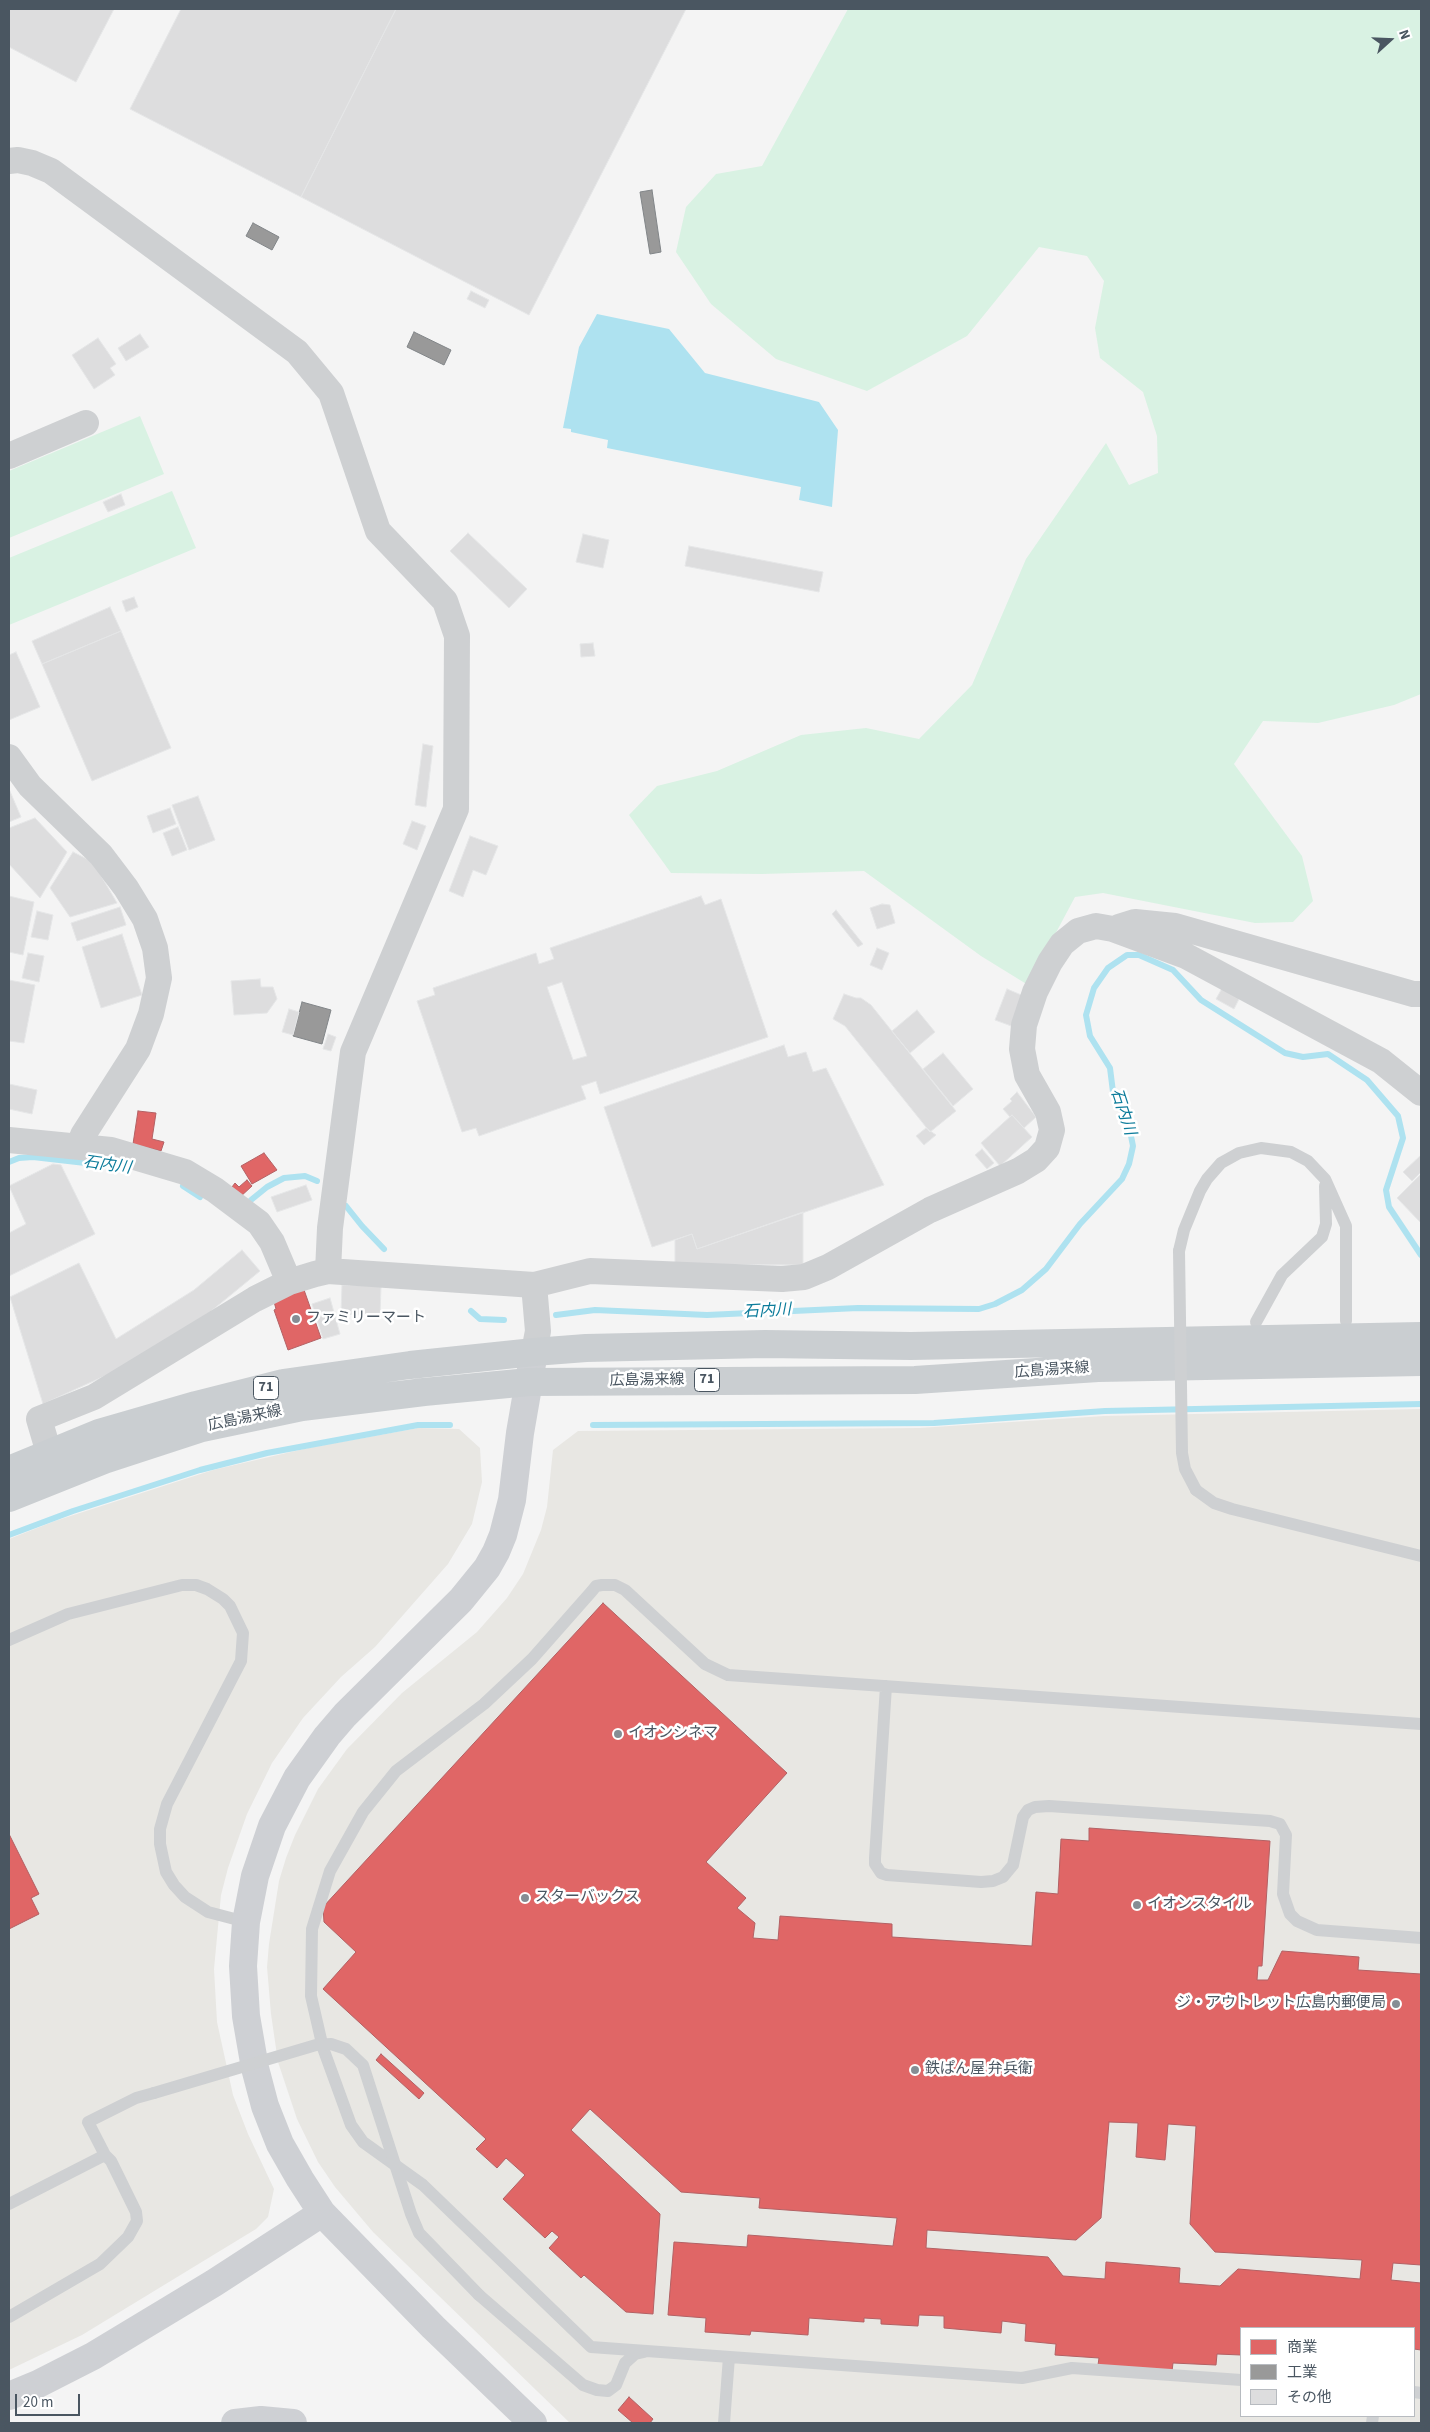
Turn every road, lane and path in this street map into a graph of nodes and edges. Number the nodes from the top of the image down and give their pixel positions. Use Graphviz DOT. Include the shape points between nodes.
graph roads {
  1 [pos="9,161"];
  2 [pos="86,423"];
  3 [pos="9,456"];
  4 [pos="9,757"];
  5 [pos="1113,929"];
  6 [pos="1421,994"];
  7 [pos="1421,1093"];
  8 [pos="9,1140"];
  9 [pos="79,1147"];
  10 [pos="1325,1179"];
  11 [pos="328,1271"];
  12 [pos="289,1282"];
  13 [pos="534,1285"];
  14 [pos="1346,1321"];
  15 [pos="1256,1322"];
  16 [pos="995,1344"];
  17 [pos="1420,1344"];
  18 [pos="534,1352"];
  19 [pos="529,1382"];
  20 [pos="49,1452"];
  21 [pos="9,1470"];
  22 [pos="9,1498"];
  23 [pos="1421,1556"];
  24 [pos="9,1640"];
  25 [pos="886,1686"];
  26 [pos="1421,1724"];
  27 [pos="246,1922"];
  28 [pos="1421,1938"];
  29 [pos="105,2155"];
  30 [pos="9,2204"];
  31 [pos="322,2212"];
  32 [pos="9,2317"];
  33 [pos="647,2351"];
  34 [pos="729,2357"];
  35 [pos="1240,2380"];
  36 [pos="9,2396"];
  37 [pos="235,2423"];
  38 [pos="293,2423"];
  39 [pos="532,2423"];
  40 [pos="724,2423"];
  1 -- 11 [label="street" via="32,163 51,171 297,352 331,393 378,531 445,601 457,636 456,809 353,1052 330,1228"];
  2 -- 3 [label="street"];
  4 -- 9 [label="street" via="30,786 101,855 121,881 145,919 155,948 159,978 151,1014 138,1049 83,1135"];
  5 -- 6 [label="street" via="1134,922 1175,926"];
  5 -- 7 [label="street" via="1186,956 1229,978 1381,1061"];
  5 -- 13 [label="street" via="1096,926 1078,931 1062,944 1032,1000 1024,1025 1022,1049 1027,1075 1048,1112 1052,1130 1046,1148 1036,1160 930,1210 804,1277 782,1279 590,1271"];
  8 -- 9 [label="street"];
  9 -- 12 [label="street" via="111,1150 185,1172 215,1190 267,1232"];
  10 -- 14 [label="lane" via="1346,1226"];
  10 -- 15 [label="lane" via="1326,1224 1322,1237 1282,1274"];
  10 -- 23 [label="lane, bridge" via="1308,1161 1282,1149 1261,1148 1234,1156 1207,1179 1184,1230 1179,1251 1182,1453 1185,1469 1196,1490 1214,1503"];
  11 -- 12 [label="street"];
  11 -- 13 [label="street"];
  12 -- 20 [label="street" via="214,1322 94,1397 39,1419"];
  13 -- 18 [label="street" via="538,1330"];
  14 -- 15 [label="main road"];
  14 -- 17 [label="main road" via="1371,1320"];
  15 -- 16 [label="main road" via="1096,1326"];
  16 -- 17 [label="main road, 広島湯来線 / 71"];
  16 -- 18 [label="main road, 広島湯来線 / 71" via="765,1344"];
  17 -- 19 [label="main road, 広島湯来線 / 71" via="915,1380"];
  18 -- 19 [label="street"];
  18 -- 20 [label="main road, 広島湯来線 / 71" via="283,1383 99,1433"];
  19 -- 22 [label="main road, 広島湯来線 / 71" via="302,1407 202,1428 104,1460"];
  19 -- 27 [label="street" via="512,1500 496,1552 461,1600 345,1715 297,1778 283,1801 263,1850 254,1876"];
  20 -- 21 [label="main road, 広島湯来線 / 71"];
  24 -- 27 [label="lane" via="76,1612 182,1585 207,1589 230,1606 242,1633 241,1661 167,1804 160,1829 160,1844 166,1872 185,1897 208,1912"];
  25 -- 26 [label="lane"];
  25 -- 28 [label="lane" via="875,1858 881,1873 981,1882 998,1879 1013,1865 1023,1817 1035,1807 1270,1821 1280,1824 1286,1835 1283,1894 1290,1914 1297,1921 1317,1930"];
  25 -- 33 [label="lane" via="735,1676 721,1672 705,1664 625,1590 609,1584 596,1586 532,1659 484,1704 396,1771 363,1812 330,1871 312,1929 311,1996 323,2048 350,2125 363,2142 423,2185 591,2348"];
  27 -- 31 [label="street" via="244,1991 255,2068 280,2144"];
  29 -- 30 [label="lane"];
  29 -- 32 [label="lane" via="136,2212 137,2221 128,2238 100,2264"];
  29 -- 33 [label="lane, bridge" via="88,2122 136,2098 316,2045 331,2044 346,2050 363,2065 419,2233 479,2295 583,2385 597,2390 608,2391 616,2386 625,2363 635,2354"];
  31 -- 36 [label="street" via="214,2283 93,2356"];
  31 -- 39 [label="street"];
  33 -- 34 [label="lane"];
  34 -- 35 [label="lane" via="1022,2378 1072,2368"];
  34 -- 40 [label="lane"];
  37 -- 38 [label="street" via="261,2420"];
}
